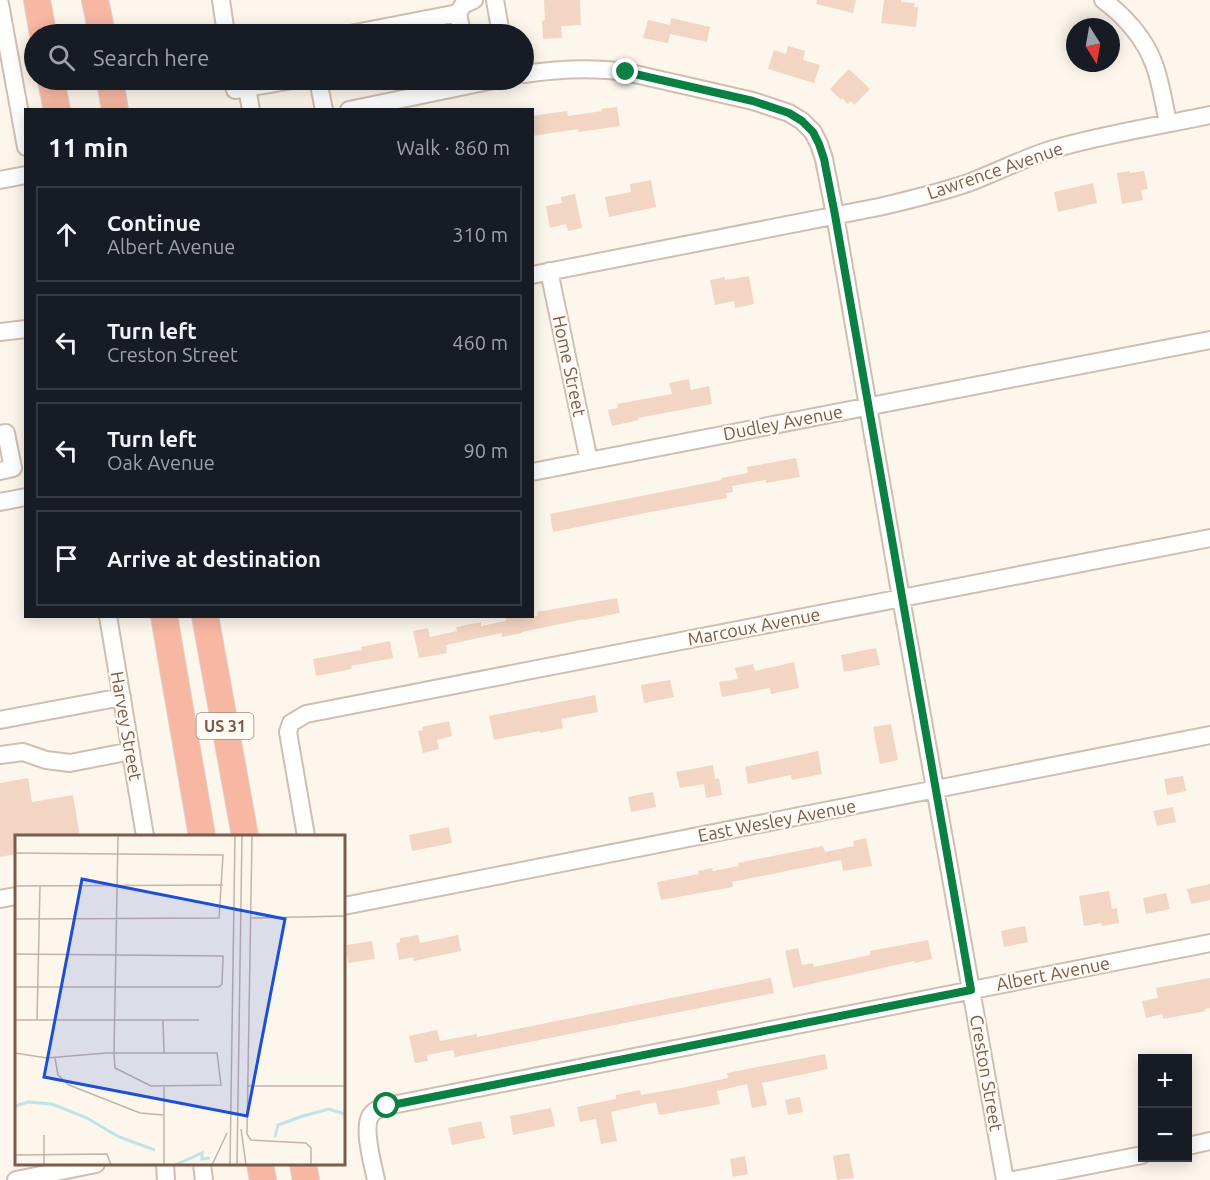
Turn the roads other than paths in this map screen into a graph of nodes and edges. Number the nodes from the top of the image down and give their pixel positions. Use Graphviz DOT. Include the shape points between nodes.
graph roads {
  1 [pos="37,0"];
  2 [pos="55,0"];
  3 [pos="96,0"];
  4 [pos="112,0"];
  5 [pos="221,0"];
  6 [pos="474,0"];
  7 [pos="495,0"];
  8 [pos="1103,0"];
  9 [pos="0,4"];
  10 [pos="458,13"];
  11 [pos="42,24"];
  12 [pos="59,24"];
  13 [pos="100,24"];
  14 [pos="115,24"];
  15 [pos="225,24"];
  16 [pos="401,24"];
  17 [pos="460,24"];
  18 [pos="499,24"];
  19 [pos="3,42"];
  20 [pos="534,72"];
  21 [pos="53,90"];
  22 [pos="71,90"];
  23 [pos="112,90"];
  24 [pos="124,90"];
  25 [pos="242,90"];
  26 [pos="320,90"];
  27 [pos="446,90"];
  28 [pos="57,108"];
  29 [pos="74,108"];
  30 [pos="115,108"];
  31 [pos="127,108"];
  32 [pos="249,108"];
  33 [pos="324,108"];
  34 [pos="359,108"];
  35 [pos="1210,115"];
  36 [pos="1168,123"];
  37 [pos="24,138"];
  38 [pos="24,175"];
  39 [pos="0,180"];
  40 [pos="835,215"];
  41 [pos="541,273"];
  42 [pos="24,329"];
  43 [pos="0,332"];
  44 [pos="1210,340"];
  45 [pos="868,406"];
  46 [pos="0,434"];
  47 [pos="590,461"];
  48 [pos="0,471"];
  49 [pos="534,472"];
  50 [pos="24,497"];
  51 [pos="0,502"];
  52 [pos="1210,538"];
  53 [pos="901,598"];
  54 [pos="108,618"];
  55 [pos="164,618"];
  56 [pos="205,618"];
  57 [pos="122,697"];
  58 [pos="0,720"];
  59 [pos="1210,735"];
  60 [pos="131,751"];
  61 [pos="0,755"];
  62 [pos="936,789"];
  63 [pos="145,835"];
  64 [pos="202,835"];
  65 [pos="245,835"];
  66 [pos="306,835"];
  67 [pos="15,896"];
  68 [pos="0,899"];
  69 [pos="345,906"];
  70 [pos="1210,943"];
  71 [pos="971,990"];
  72 [pos="1210,1141"];
  73 [pos="1192,1145"];
  74 [pos="1138,1156"];
  75 [pos="165,1165"];
  76 [pos="202,1165"];
  77 [pos="260,1165"];
  78 [pos="303,1165"];
  79 [pos="74,1166"];
  80 [pos="16,1180"];
  81 [pos="166,1180"];
  82 [pos="204,1180"];
  83 [pos="263,1180"];
  84 [pos="306,1180"];
  85 [pos="376,1180"];
  86 [pos="1005,1180"];
  87 [pos="1014,1180"];
  1 -- 11 [label="highway"];
  2 -- 12 [label="highway"];
  3 -- 13 [label="highway"];
  4 -- 14 [label="highway"];
  5 -- 15 [label="street"];
  6 -- 10 [label="street" via="463,5"];
  7 -- 18 [label="street"];
  8 -- 36 [label="street" via="1133,28 1153,61"];
  9 -- 19 [label="street"];
  10 -- 16 [label="street"];
  10 -- 17 [label="street"];
  19 -- 37 [label="street"];
  20 -- 40 [label="street, Creston Street" via="586,68 626,72 789,113 813,132 819,144"];
  21 -- 28 [label="highway"];
  22 -- 29 [label="highway"];
  23 -- 30 [label="highway"];
  24 -- 31 [label="highway"];
  25 -- 32 [label="street"];
  26 -- 33 [label="street"];
  27 -- 34 [label="street"];
  35 -- 36 [label="street, Lawrence Avenue"];
  36 -- 40 [label="street, Lawrence Avenue" via="1052,149 967,183"];
  38 -- 39 [label="street"];
  40 -- 41 [label="street, Lawrence Avenue"];
  40 -- 45 [label="street, Creston Street"];
  41 -- 47 [label="street, Home Street"];
  42 -- 43 [label="street"];
  44 -- 45 [label="street, Dudley Avenue"];
  45 -- 47 [label="street, Dudley Avenue"];
  45 -- 53 [label="street, Creston Street"];
  46 -- 48 [label="street" via="6,433 13,468"];
  47 -- 49 [label="street, Dudley Avenue"];
  50 -- 51 [label="street"];
  52 -- 53 [label="street, Marcoux Avenue"];
  53 -- 62 [label="street, Creston Street"];
  53 -- 66 [label="street, Marcoux Avenue" via="306,714 291,723 288,732"];
  54 -- 57 [label="street, Harvey Street"];
  55 -- 64 [label="highway, US 31"];
  56 -- 65 [label="highway, US 31"];
  57 -- 58 [label="street"];
  57 -- 60 [label="street, Harvey Street"];
  59 -- 62 [label="street, East Wesley Avenue"];
  60 -- 61 [label="street" via="70,763 23,752"];
  60 -- 63 [label="street, Harvey Street"];
  62 -- 69 [label="street, East Wesley Avenue"];
  62 -- 71 [label="street, Creston Street"];
  67 -- 68 [label="street"];
  70 -- 71 [label="street, Albert Avenue"];
  71 -- 85 [label="street, Albert Avenue" via="387,1106 369,1116 367,1131"];
  71 -- 86 [label="street, Creston Street"];
  72 -- 73 [label="street"];
  74 -- 87 [label="street"];
  75 -- 81 [label="street"];
  76 -- 82 [label="street"];
  77 -- 83 [label="highway"];
  78 -- 84 [label="highway"];
  79 -- 80 [label="street"];
}
